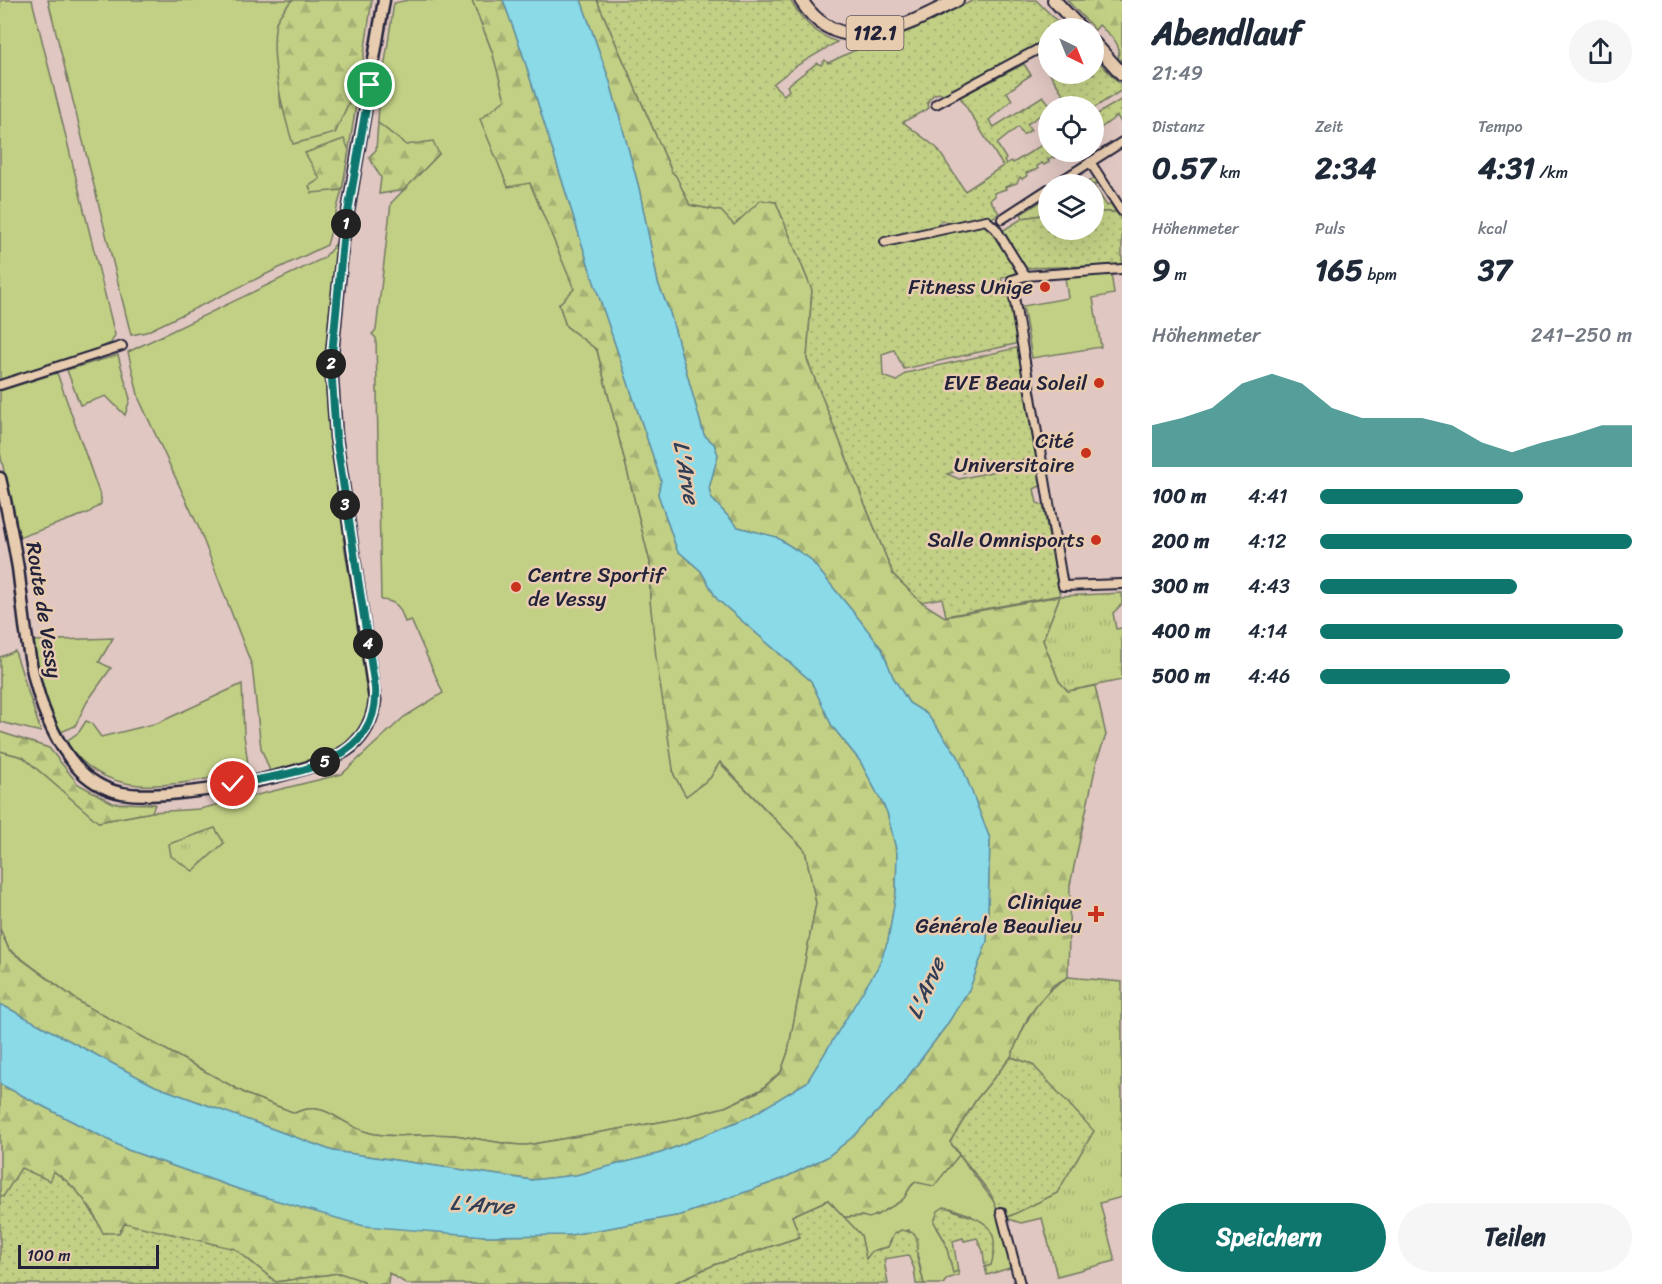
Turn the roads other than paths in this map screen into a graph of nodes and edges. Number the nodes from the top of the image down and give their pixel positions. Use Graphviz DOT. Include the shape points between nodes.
graph roads {
  1 [pos="384,0"];
  2 [pos="801,0"];
  3 [pos="957,0"];
  4 [pos="1054,0"];
  5 [pos="1069,18"];
  6 [pos="1038,49"];
  7 [pos="1104,55"];
  8 [pos="1122,74"];
  9 [pos="936,104"];
  10 [pos="1122,142"];
  11 [pos="1104,153"];
  12 [pos="1090,162"];
  13 [pos="1071,174"];
  14 [pos="1038,196"];
  15 [pos="1122,211"];
  16 [pos="1002,219"];
  17 [pos="885,242"];
  18 [pos="1122,269"];
  19 [pos="1025,276"];
  20 [pos="122,346"];
  21 [pos="0,385"];
  22 [pos="0,478"];
  23 [pos="1122,584"];
  24 [pos="1001,1212"];
  25 [pos="1020,1284"];
  1 -- 22 [label="street, Route de Vessy" via="343,241 332,346 336,437 375,700 372,719 358,741 339,755 309,768 210,788 138,795 110,790 87,777 58,740 37,688 26,643 14,543"];
  2 -- 3 [label="main road, 112.1" via="829,29 862,35 906,24"];
  4 -- 5 [label="main road"];
  6 -- 9 [label="street"];
  7 -- 8 [label="main road"];
  10 -- 11 [label="street"];
  12 -- 13 [label="street"];
  12 -- 15 [label="street"];
  14 -- 16 [label="street"];
  17 -- 19 [label="street" via="986,220 996,229"];
  18 -- 19 [label="street"];
  19 -- 23 [label="street" via="1012,280 1012,285 1063,586"];
  20 -- 21 [label="street"];
  24 -- 25 [label="street"];
}
